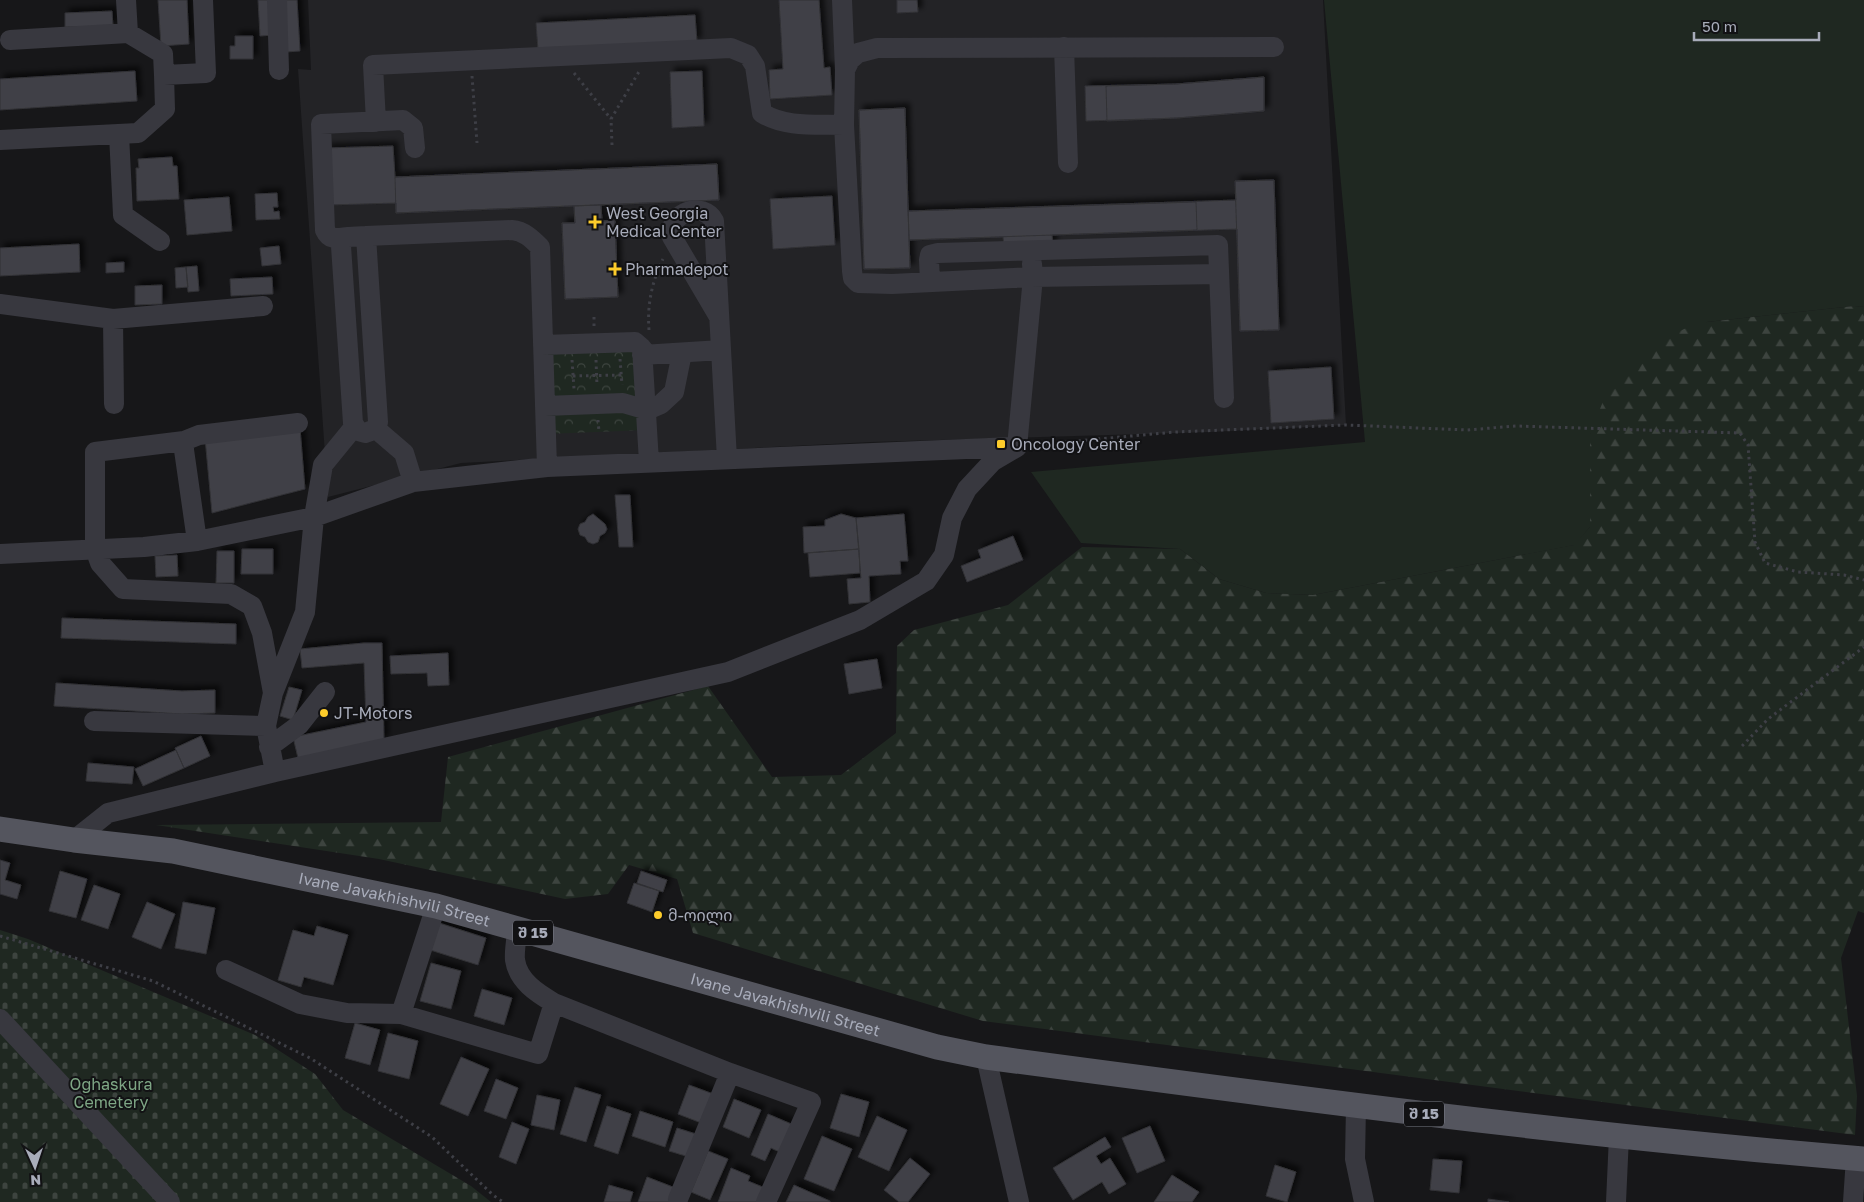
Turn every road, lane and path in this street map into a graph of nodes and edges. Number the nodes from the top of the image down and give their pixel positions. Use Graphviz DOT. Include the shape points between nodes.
graph roads {
  1 [pos="126,0"];
  2 [pos="203,0"];
  3 [pos="277,0"];
  4 [pos="842,0"];
  5 [pos="128,32"];
  6 [pos="10,40"];
  7 [pos="1064,47"];
  8 [pos="1274,47"];
  9 [pos="650,52"];
  10 [pos="560,56"];
  11 [pos="471,61"];
  12 [pos="279,70"];
  13 [pos="845,70"];
  14 [pos="164,75"];
  15 [pos="611,119"];
  16 [pos="376,122"];
  17 [pos="844,125"];
  18 [pos="119,134"];
  19 [pos="0,140"];
  20 [pos="477,143"];
  21 [pos="612,145"];
  22 [pos="415,148"];
  23 [pos="1068,164"];
  24 [pos="357,236"];
  25 [pos="160,241"];
  26 [pos="675,242"];
  27 [pos="1032,250"];
  28 [pos="1219,274"];
  29 [pos="1033,278"];
  30 [pos="930,282"];
  31 [pos="0,304"];
  32 [pos="263,306"];
  33 [pos="720,317"];
  34 [pos="113,319"];
  35 [pos="619,342"];
  36 [pos="571,344"];
  37 [pos="543,345"];
  38 [pos="721,350"];
  39 [pos="682,353"];
  40 [pos="649,355"];
  41 [pos="621,375"];
  42 [pos="573,376"];
  43 [pos="1224,398"];
  44 [pos="623,403"];
  45 [pos="114,404"];
  46 [pos="575,405"];
  47 [pos="545,406"];
  48 [pos="647,410"];
  49 [pos="298,423"];
  50 [pos="354,427"];
  51 [pos="376,429"];
  52 [pos="184,441"];
  53 [pos="1017,446"];
  54 [pos="727,459"];
  55 [pos="649,462"];
  56 [pos="547,467"];
  57 [pos="413,482"];
  58 [pos="314,517"];
  59 [pos="196,542"];
  60 [pos="95,549"];
  61 [pos="0,554"];
  62 [pos="1864,580"];
  63 [pos="1864,647"];
  64 [pos="325,692"];
  65 [pos="272,693"];
  66 [pos="94,721"];
  67 [pos="266,726"];
  68 [pos="1742,746"];
  69 [pos="269,747"];
  70 [pos="275,772"];
  71 [pos="0,829"];
  72 [pos="74,840"];
  73 [pos="436,906"];
  74 [pos="518,928"];
  75 [pos="0,936"];
  76 [pos="226,970"];
  77 [pos="554,1003"];
  78 [pos="401,1014"];
  79 [pos="0,1019"];
  80 [pos="986,1057"];
  81 [pos="730,1073"];
  82 [pos="1356,1106"];
  83 [pos="1619,1136"];
  84 [pos="1860,1159"];
  85 [pos="678,1200"];
  86 [pos="170,1202"];
  87 [pos="504,1202"];
  88 [pos="766,1202"];
  89 [pos="1019,1202"];
  90 [pos="1364,1202"];
  91 [pos="1616,1202"];
  92 [pos="1853,1202"];
  1 -- 5 [label="street"];
  2 -- 14 [label="street" via="206,73"];
  3 -- 12 [label="street"];
  4 -- 13 [label="street"];
  5 -- 6 [label="street"];
  5 -- 14 [label="street" via="163,54"];
  7 -- 8 [label="street"];
  7 -- 13 [label="street" via="876,48 858,53"];
  7 -- 23 [label="street"];
  9 -- 10 [label="street"];
  9 -- 15 [label="path"];
  9 -- 17 [label="street" via="731,48 742,51 755,66 762,113 781,122"];
  10 -- 11 [label="street"];
  10 -- 15 [label="path"];
  11 -- 16 [label="street" via="373,65"];
  11 -- 20 [label="path"];
  13 -- 17 [label="street"];
  14 -- 18 [label="street" via="165,109 138,133"];
  15 -- 21 [label="path"];
  16 -- 22 [label="street" via="403,120 414,128"];
  16 -- 24 [label="street" via="321,124 325,230 327,236 333,238"];
  17 -- 30 [label="street" via="853,278 864,284"];
  18 -- 19 [label="street"];
  18 -- 25 [label="street" via="123,216"];
  24 -- 37 [label="street" via="519,230 540,248"];
  24 -- 50 [label="street" via="343,240 341,246"];
  24 -- 51 [label="street" via="378,422"];
  26 -- 33 [label="street"];
  26 -- 33 [label="street" via="671,229 674,220 684,213 697,211 712,215"];
  26 -- 40 [label="path" via="655,275 648,310 652,347"];
  27 -- 28 [label="street" via="1218,245"];
  27 -- 29 [label="street"];
  27 -- 30 [label="street" via="930,255"];
  28 -- 29 [label="street"];
  28 -- 43 [label="street"];
  29 -- 30 [label="street"];
  29 -- 53 [label="street"];
  31 -- 34 [label="street"];
  32 -- 34 [label="street"];
  33 -- 38 [label="street"];
  34 -- 45 [label="street"];
  35 -- 36 [label="street"];
  35 -- 40 [label="street" via="635,342"];
  35 -- 41 [label="path"];
  36 -- 37 [label="street"];
  36 -- 42 [label="path"];
  37 -- 47 [label="street"];
  38 -- 39 [label="street"];
  38 -- 54 [label="street"];
  39 -- 40 [label="street"];
  39 -- 48 [label="street" via="674,392 661,404"];
  40 -- 48 [label="street"];
  41 -- 42 [label="path"];
  41 -- 44 [label="path"];
  42 -- 46 [label="path"];
  44 -- 46 [label="street"];
  44 -- 48 [label="street"];
  46 -- 47 [label="street"];
  47 -- 56 [label="street"];
  48 -- 55 [label="street"];
  49 -- 52 [label="street" via="199,435"];
  50 -- 51 [label="street" via="365,433"];
  50 -- 58 [label="street" via="323,465"];
  51 -- 57 [label="street" via="404,452"];
  52 -- 59 [label="street"];
  52 -- 60 [label="street" via="95,452"];
  53 -- 54 [label="street"];
  53 -- 62 [label="path" via="1175,432 1346,425 1467,430 1516,426 1740,433 1748,445 1755,542 1765,563 1798,572 1844,575"];
  53 -- 70 [label="street" via="993,460 967,489 952,518 944,555 926,581 860,620 728,672"];
  54 -- 55 [label="street"];
  55 -- 56 [label="street"];
  56 -- 57 [label="street"];
  57 -- 58 [label="street"];
  58 -- 59 [label="street"];
  58 -- 65 [label="street" via="305,612"];
  59 -- 60 [label="street"];
  60 -- 61 [label="street"];
  60 -- 65 [label="street" via="100,563 123,589 232,594 252,606 262,633"];
  63 -- 68 [label="path" via="1768,719"];
  64 -- 69 [label="street" via="299,725"];
  65 -- 67 [label="street"];
  66 -- 67 [label="street"];
  67 -- 69 [label="street"];
  69 -- 70 [label="street"];
  70 -- 72 [label="street" via="108,813"];
  71 -- 72 [label="main road, Ivane Javakhishvili Street / შ 15"];
  72 -- 73 [label="main road, Ivane Javakhishvili Street / შ 15" via="173,851"];
  73 -- 74 [label="main road, Ivane Javakhishvili Street / შ 15"];
  73 -- 78 [label="street"];
  74 -- 77 [label="street" via="515,960 522,977 536,993"];
  74 -- 80 [label="main road, Ivane Javakhishvili Street / შ 15" via="936,1047"];
  75 -- 87 [label="path" via="153,981 310,1058 432,1137"];
  76 -- 78 [label="street" via="300,1004 348,1013"];
  77 -- 78 [label="street" via="538,1054"];
  77 -- 81 [label="street"];
  79 -- 86 [label="street"];
  80 -- 82 [label="main road, შ 15"];
  80 -- 89 [label="street"];
  81 -- 85 [label="street"];
  81 -- 88 [label="street" via="811,1102"];
  82 -- 83 [label="main road, შ 15"];
  82 -- 90 [label="street" via="1355,1159"];
  83 -- 84 [label="main road, შ 15"];
  83 -- 91 [label="street"];
  84 -- 92 [label="street"];
}
